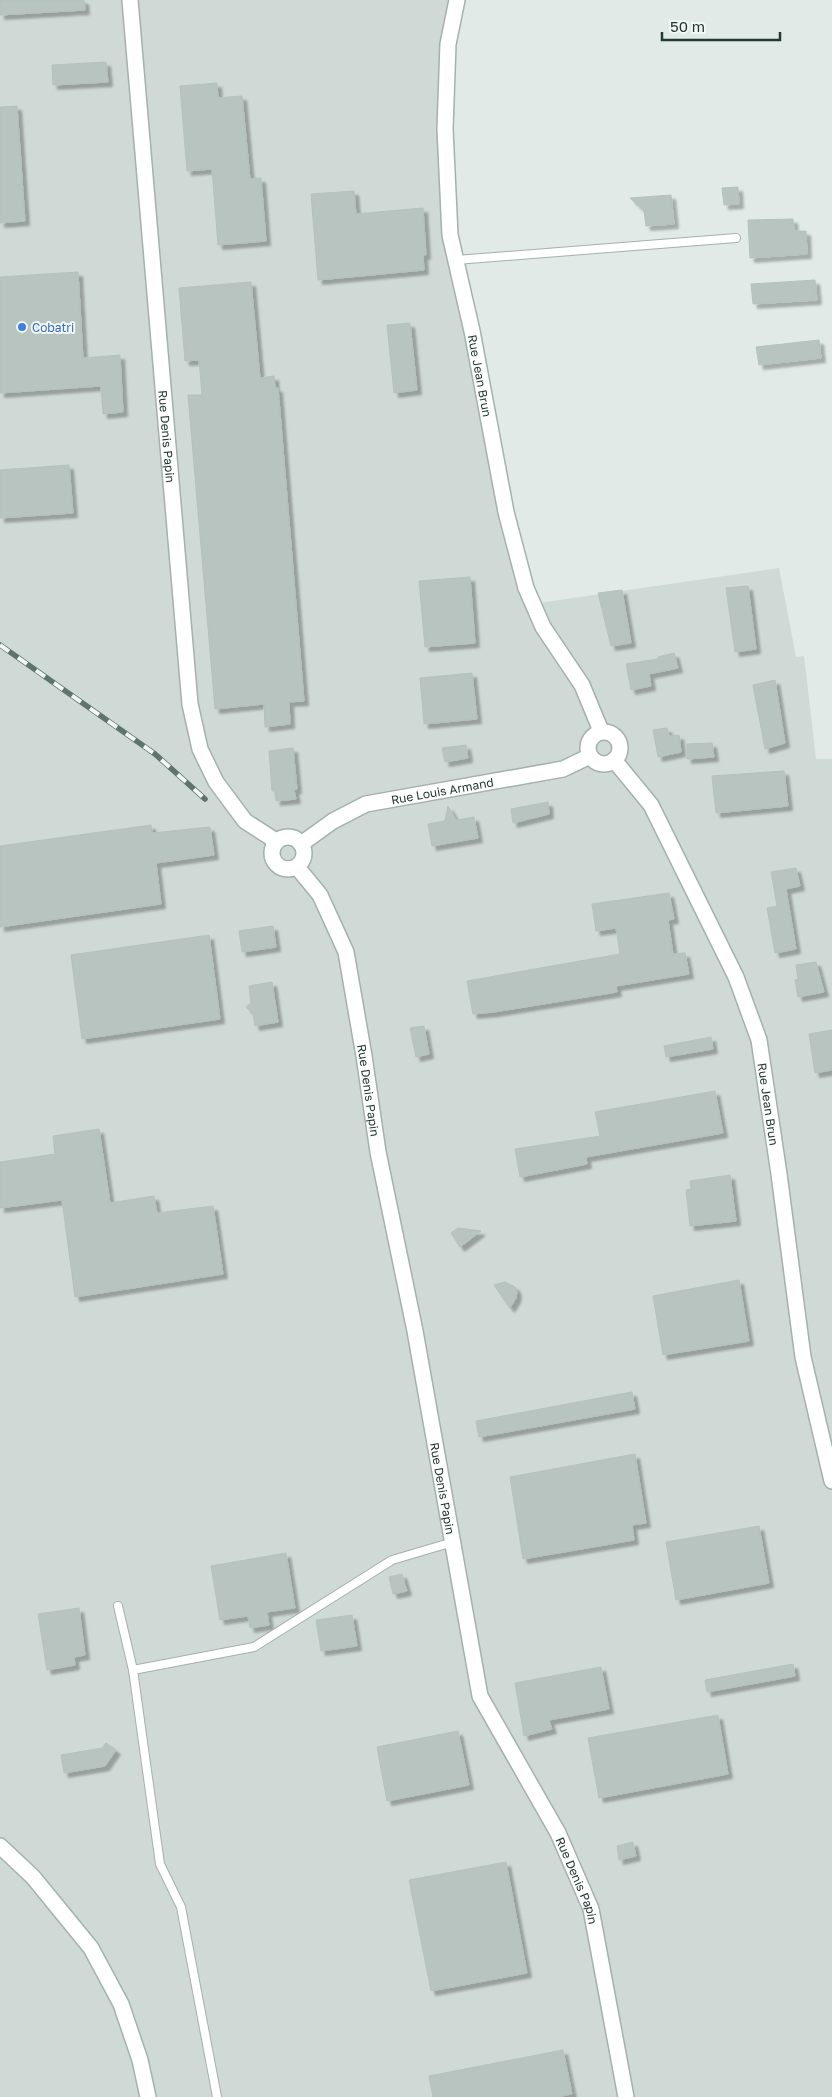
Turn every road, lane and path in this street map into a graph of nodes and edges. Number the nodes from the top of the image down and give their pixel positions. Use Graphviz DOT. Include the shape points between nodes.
graph roads {
  1 [pos="130,0"];
  2 [pos="457,0"];
  3 [pos="736,238"];
  4 [pos="456,260"];
  5 [pos="601,731"];
  6 [pos="590,756"];
  7 [pos="614,760"];
  8 [pos="276,842"];
  9 [pos="301,844"];
  10 [pos="297,867"];
  11 [pos="832,1481"];
  12 [pos="453,1542"];
  13 [pos="118,1606"];
  14 [pos="133,1670"];
  15 [pos="0,1846"];
  16 [pos="148,2097"];
  17 [pos="217,2097"];
  18 [pos="626,2097"];
  1 -- 8 [label="street, Rue Denis Papin" via="190,704 200,749 216,782 245,821"];
  2 -- 4 [label="street, Rue Jean Brun" via="448,44 445,128 450,235"];
  3 -- 4 [label="lane"];
  4 -- 5 [label="street, Rue Jean Brun" via="506,512 526,588 544,627 582,685"];
  5 -- 6 [label="street" via="589,741"];
  5 -- 7 [label="street" via="612,733 618,741 620,751"];
  6 -- 7 [label="street" via="599,763"];
  6 -- 9 [label="street, Rue Louis Armand" via="563,769 366,804 333,821"];
  7 -- 11 [label="street, Rue Jean Brun" via="651,805 736,977 759,1040 803,1357"];
  8 -- 9 [label="street" via="289,837"];
  8 -- 10 [label="street" via="271,853 274,863 283,869"];
  9 -- 10 [label="street" via="304,856"];
  10 -- 12 [label="street, Rue Denis Papin" via="320,895 346,952 378,1152 415,1331"];
  12 -- 14 [label="lane" via="392,1560 254,1647"];
  12 -- 18 [label="street, Rue Denis Papin" via="480,1696 558,1833 591,1909"];
  13 -- 14 [label="lane"];
  14 -- 17 [label="lane" via="160,1864 181,1907"];
  15 -- 16 [label="street" via="33,1877 91,1948 121,2004 140,2060"];
}
